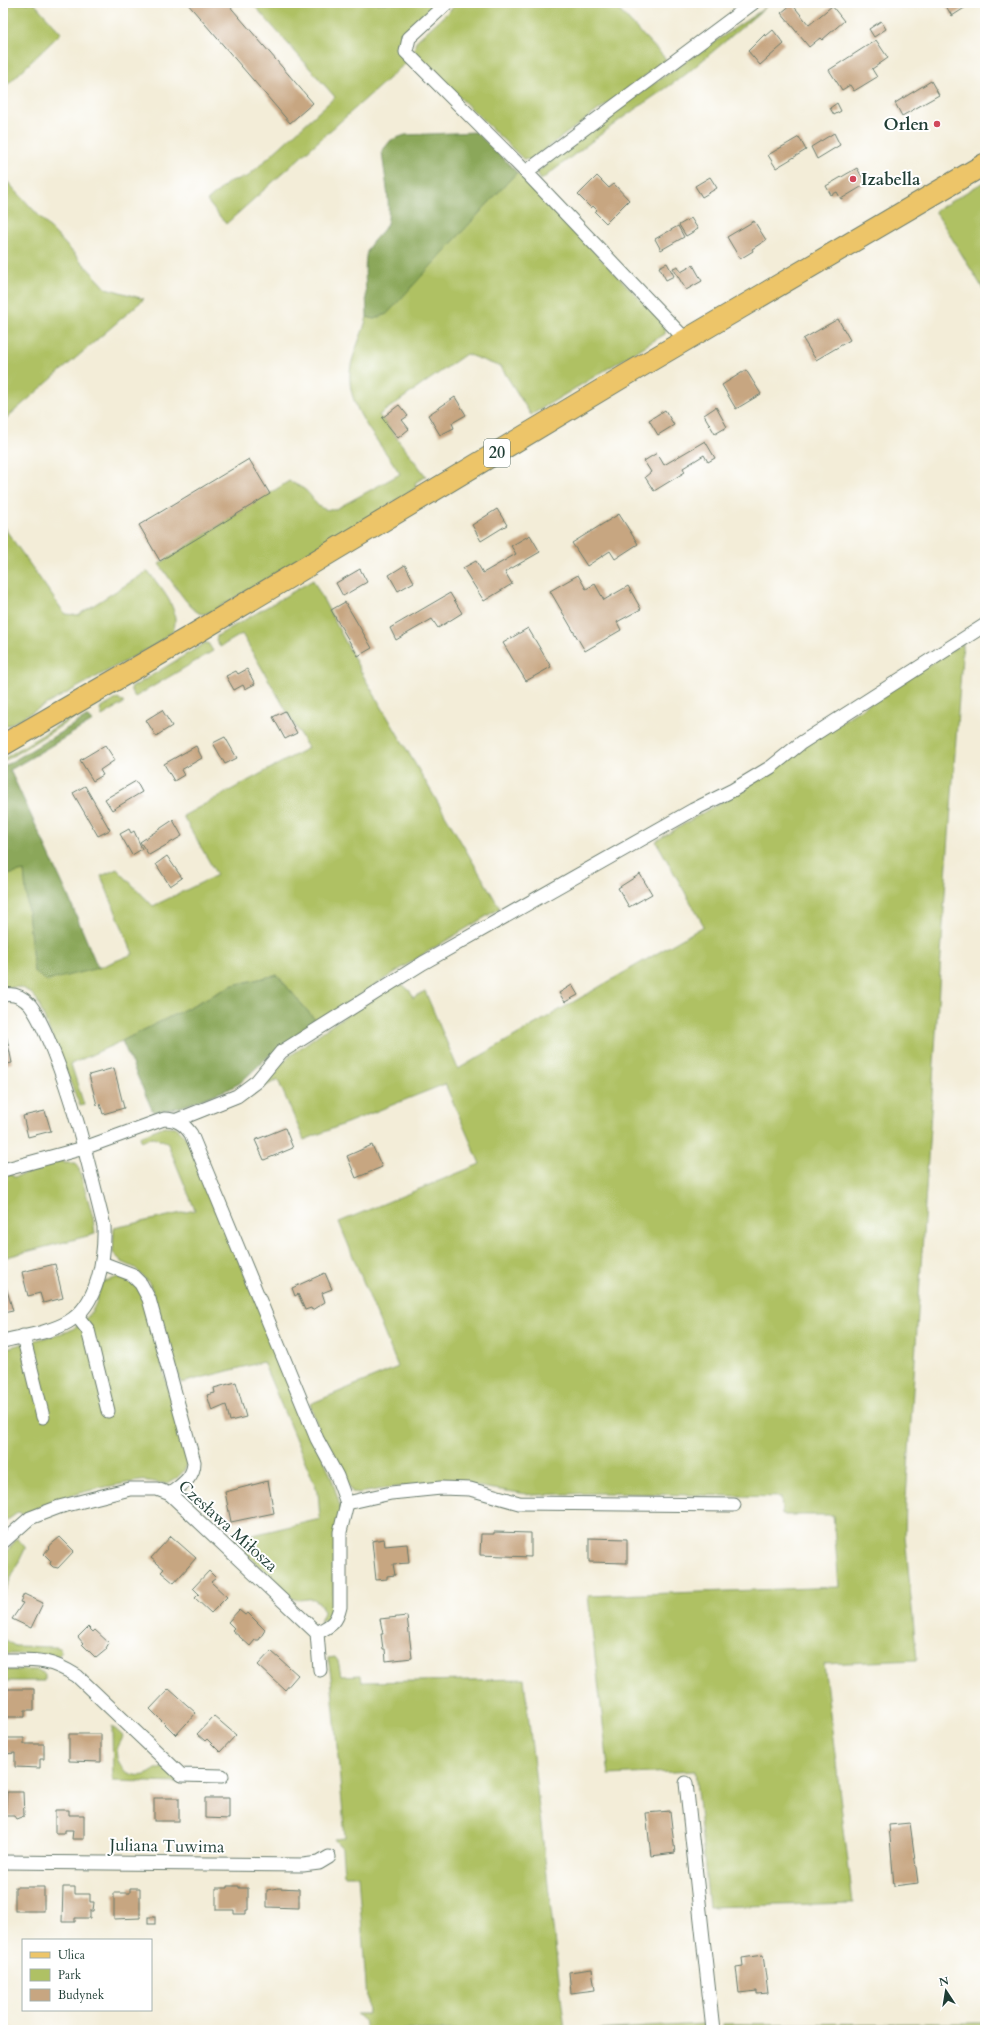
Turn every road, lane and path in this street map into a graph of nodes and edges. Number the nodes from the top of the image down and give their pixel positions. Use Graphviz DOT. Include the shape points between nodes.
graph roads {
  1 [pos="447,3"];
  2 [pos="753,3"];
  3 [pos="985,164"];
  4 [pos="526,172"];
  5 [pos="686,340"];
  6 [pos="985,625"];
  7 [pos="3,745"];
  8 [pos="3,995"];
  9 [pos="177,1120"];
  10 [pos="84,1148"];
  11 [pos="3,1170"];
  12 [pos="102,1263"];
  13 [pos="77,1316"];
  14 [pos="23,1336"];
  15 [pos="3,1341"];
  16 [pos="108,1411"];
  17 [pos="44,1417"];
  18 [pos="170,1494"];
  19 [pos="347,1503"];
  20 [pos="734,1505"];
  21 [pos="3,1542"];
  22 [pos="317,1633"];
  23 [pos="3,1660"];
  24 [pos="320,1670"];
  25 [pos="222,1776"];
  26 [pos="686,1783"];
  27 [pos="329,1857"];
  28 [pos="3,1862"];
  29 [pos="713,2030"];
  1 -- 4 [label="street" via="409,38 406,52"];
  2 -- 4 [label="street"];
  3 -- 5 [label="main road, 20"];
  4 -- 5 [label="street"];
  5 -- 7 [label="main road, 20" via="191,636"];
  6 -- 9 [label="street" via="801,743 771,767 423,963 281,1052 257,1081 237,1096"];
  8 -- 10 [label="street" via="22,998 36,1014 62,1073"];
  9 -- 10 [label="street" via="164,1119"];
  9 -- 19 [label="street" via="191,1134 317,1439 337,1476"];
  10 -- 11 [label="street"];
  10 -- 12 [label="street" via="104,1226"];
  12 -- 13 [label="street" via="92,1294"];
  12 -- 18 [label="street" via="130,1274 141,1284 155,1318 194,1462 194,1470 190,1476"];
  13 -- 14 [label="street" via="66,1323"];
  13 -- 16 [label="street" via="88,1330"];
  14 -- 15 [label="street"];
  14 -- 17 [label="street"];
  18 -- 21 [label="street, Czesława Miłosza" via="157,1488 130,1489 59,1507 30,1518"];
  18 -- 22 [label="street, Czesława Miłosza"];
  19 -- 20 [label="street" via="391,1493 440,1488 470,1489 519,1503"];
  19 -- 22 [label="street" via="340,1532 338,1618 334,1624"];
  22 -- 24 [label="street"];
  23 -- 25 [label="street" via="41,1660 59,1665 77,1676 181,1775"];
  26 -- 29 [label="street"];
  27 -- 28 [label="street, Juliana Tuwima" via="319,1863 303,1865"];
}
